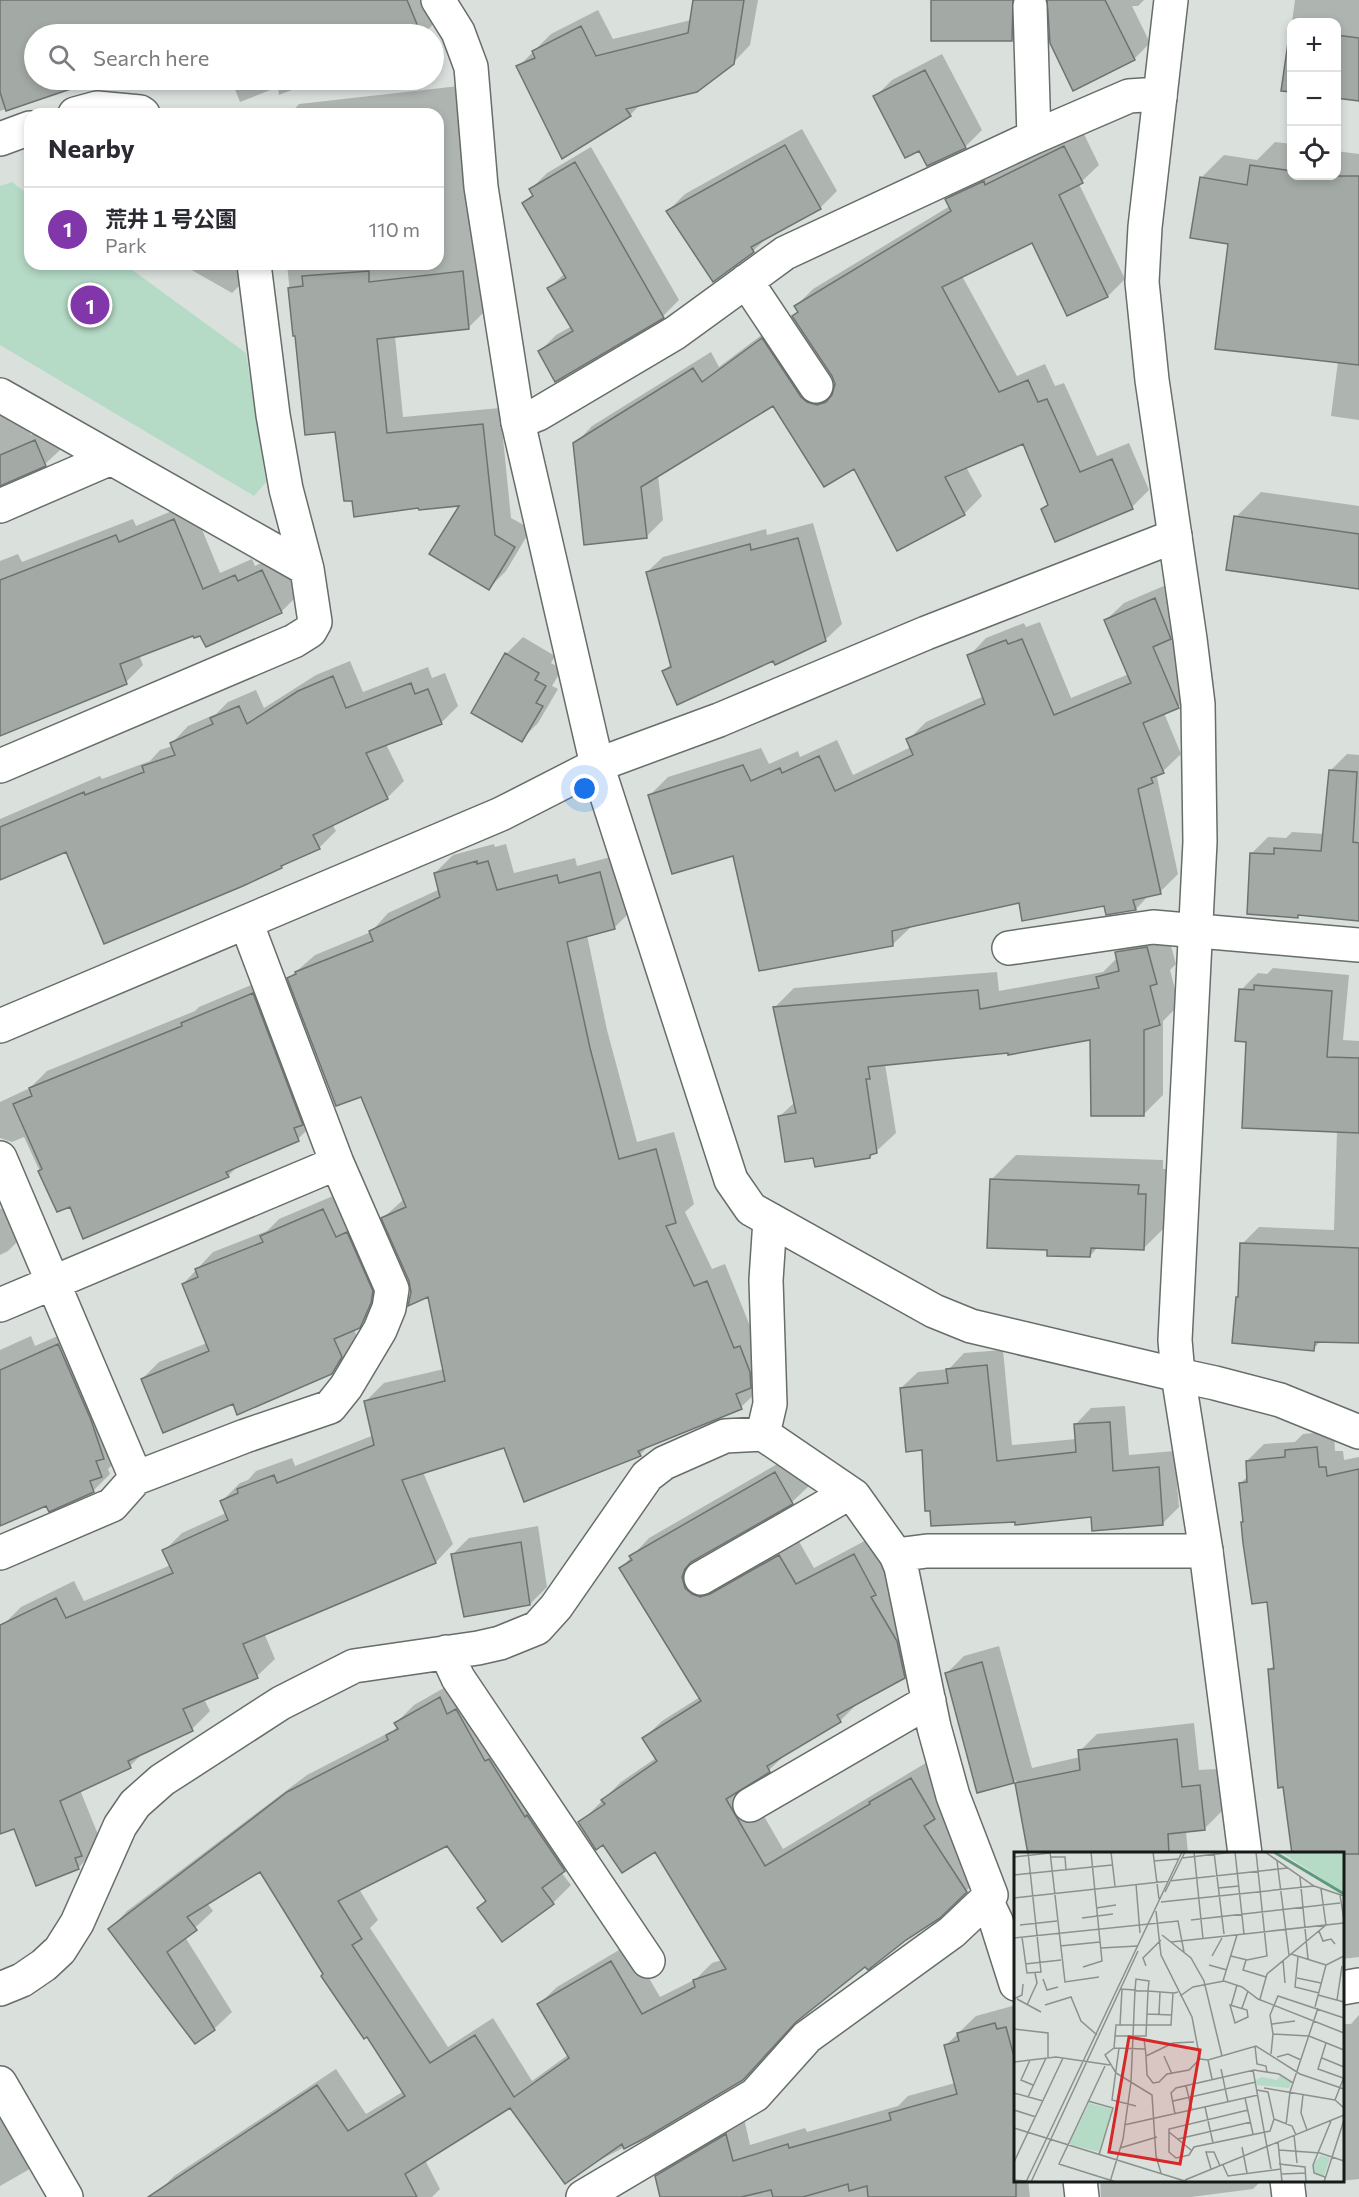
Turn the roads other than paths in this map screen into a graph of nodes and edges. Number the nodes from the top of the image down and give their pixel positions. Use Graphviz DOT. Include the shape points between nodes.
graph roads {
  1 [pos="438,0"];
  2 [pos="1171,0"];
  3 [pos="1030,6"];
  4 [pos="1160,97"];
  5 [pos="24,130"];
  6 [pos="1034,137"];
  7 [pos="0,139"];
  8 [pos="255,270"];
  9 [pos="746,281"];
  10 [pos="816,386"];
  11 [pos="0,395"];
  12 [pos="518,422"];
  13 [pos="111,458"];
  14 [pos="0,506"];
  15 [pos="1175,536"];
  16 [pos="307,569"];
  17 [pos="597,765"];
  18 [pos="0,766"];
  19 [pos="246,922"];
  20 [pos="1196,930"];
  21 [pos="1359,945"];
  22 [pos="1009,948"];
  23 [pos="0,1026"];
  24 [pos="0,1158"];
  25 [pos="337,1163"];
  26 [pos="770,1220"];
  27 [pos="53,1284"];
  28 [pos="0,1305"];
  29 [pos="1178,1375"];
  30 [pos="1359,1432"];
  31 [pos="764,1434"];
  32 [pos="136,1478"];
  33 [pos="849,1493"];
  34 [pos="1206,1551"];
  35 [pos="0,1553"];
  36 [pos="896,1555"];
  37 [pos="701,1578"];
  38 [pos="446,1652"];
  39 [pos="928,1701"];
  40 [pos="750,1805"];
  41 [pos="1245,1852"];
  42 [pos="986,1900"];
  43 [pos="648,1961"];
  44 [pos="1014,1978"];
  45 [pos="1359,1985"];
  46 [pos="1344,1988"];
  47 [pos="0,1989"];
  48 [pos="0,2083"];
  49 [pos="1080,2182"];
  50 [pos="1287,2182"];
  51 [pos="599,2194"];
  52 [pos="66,2197"];
  53 [pos="1082,2197"];
  54 [pos="1288,2197"];
  1 -- 12 [label="street" via="458,32 471,67 481,187"];
  2 -- 4 [label="street"];
  3 -- 6 [label="street"];
  4 -- 6 [label="street" via="1129,96"];
  4 -- 15 [label="street" via="1142,282"];
  5 -- 7 [label="street"];
  6 -- 9 [label="street" via="786,253"];
  8 -- 16 [label="street" via="273,415 286,489"];
  9 -- 10 [label="street"];
  9 -- 12 [label="street" via="675,333"];
  11 -- 13 [label="street"];
  12 -- 17 [label="street"];
  13 -- 14 [label="street"];
  13 -- 16 [label="street"];
  15 -- 17 [label="street" via="926,633 719,720"];
  15 -- 20 [label="street" via="1198,704 1200,842"];
  16 -- 18 [label="street" via="315,622 310,631"];
  17 -- 19 [label="street" via="501,814"];
  17 -- 26 [label="street" via="731,1180 751,1209"];
  19 -- 23 [label="street"];
  19 -- 25 [label="street"];
  20 -- 21 [label="street"];
  20 -- 22 [label="street" via="1153,927"];
  20 -- 29 [label="street" via="1176,1307"];
  24 -- 27 [label="street"];
  25 -- 27 [label="street"];
  25 -- 32 [label="street" via="392,1289 380,1330 346,1387 330,1407"];
  26 -- 29 [label="street" via="934,1311 971,1326"];
  26 -- 31 [label="street" via="766,1280 770,1404"];
  27 -- 28 [label="street"];
  27 -- 32 [label="street"];
  29 -- 30 [label="street" via="1280,1400"];
  29 -- 34 [label="street"];
  31 -- 33 [label="street"];
  31 -- 38 [label="street" via="725,1436 664,1463 647,1476 544,1623 500,1643"];
  32 -- 35 [label="street" via="112,1505"];
  33 -- 36 [label="street"];
  33 -- 37 [label="street"];
  34 -- 36 [label="street" via="927,1551"];
  34 -- 41 [label="street"];
  36 -- 39 [label="street"];
  38 -- 43 [label="street" via="458,1678"];
  38 -- 47 [label="street" via="354,1666 281,1703 162,1780 135,1804 120,1827 77,1923 60,1950 22,1980"];
  39 -- 40 [label="street"];
  39 -- 42 [label="street" via="953,1797 991,1894"];
  42 -- 44 [label="street"];
  42 -- 51 [label="street" via="952,1932 807,2037 755,2095"];
  45 -- 46 [label="street"];
  48 -- 52 [label="street"];
  49 -- 53 [label="street"];
  50 -- 54 [label="street"];
}
